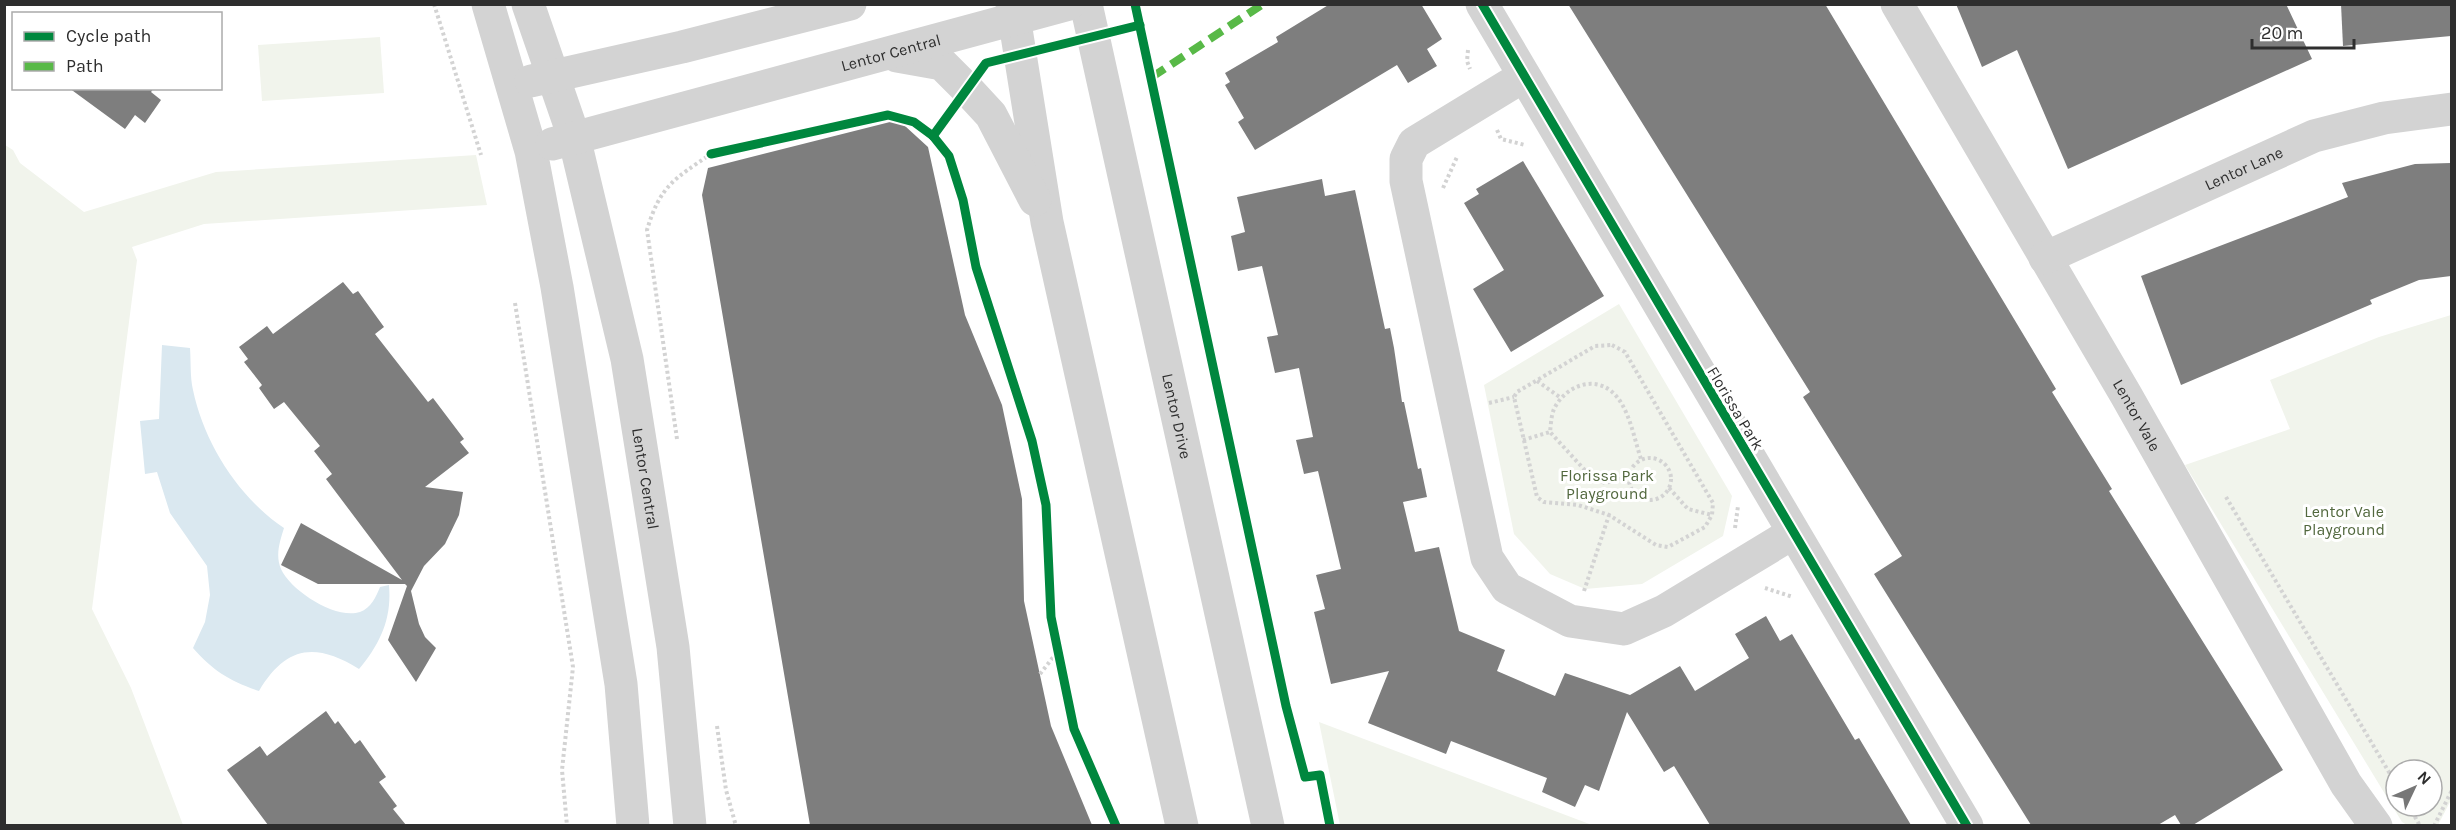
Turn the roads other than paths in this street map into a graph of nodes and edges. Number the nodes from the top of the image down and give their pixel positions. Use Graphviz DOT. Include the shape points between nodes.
graph roads {
  1 [pos="488,4"];
  2 [pos="528,4"];
  3 [pos="850,4"];
  4 [pos="1069,4"];
  5 [pos="1086,4"];
  6 [pos="1482,4"];
  7 [pos="1897,4"];
  8 [pos="1013,12"];
  9 [pos="888,54"];
  10 [pos="553,76"];
  11 [pos="1524,76"];
  12 [pos="512,85"];
  13 [pos="2451,109"];
  14 [pos="574,138"];
  15 [pos="531,150"];
  16 [pos="1047,222"];
  17 [pos="2045,258"];
  18 [pos="1793,533"];
  19 [pos="633,825"];
  20 [pos="690,825"];
  21 [pos="1182,825"];
  22 [pos="1268,825"];
  23 [pos="1967,825"];
  24 [pos="2376,825"];
  1 -- 12 [label="street"];
  2 -- 10 [label="street, Lentor Central"];
  3 -- 10 [label="street"];
  4 -- 8 [label="street, Lentor Central"];
  5 -- 22 [label="street, Lentor Drive"];
  6 -- 11 [label="street, Florissa Park"];
  7 -- 17 [label="street, Lentor Vale"];
  8 -- 9 [label="street, Lentor Central"];
  8 -- 16 [label="street"];
  9 -- 14 [label="street, Lentor Central"];
  9 -- 16 [label="street" via="942,64 967,89 991,115"];
  10 -- 12 [label="street"];
  10 -- 14 [label="street, Lentor Central"];
  11 -- 18 [label="street, Florissa Park"];
  11 -- 18 [label="street" via="1414,143 1406,159 1406,181 1487,558 1507,588 1570,621 1624,628 1664,611"];
  12 -- 15 [label="street"];
  13 -- 17 [label="street, Lentor Lane" via="2384,118 2314,136"];
  14 -- 15 [label="street, Lentor Central"];
  14 -- 20 [label="street, Lentor Central" via="627,359 674,647"];
  15 -- 19 [label="street" via="621,684"];
  16 -- 21 [label="street"];
  17 -- 24 [label="street, Lentor Vale" via="2346,784"];
  18 -- 23 [label="street, Florissa Park"];
}
